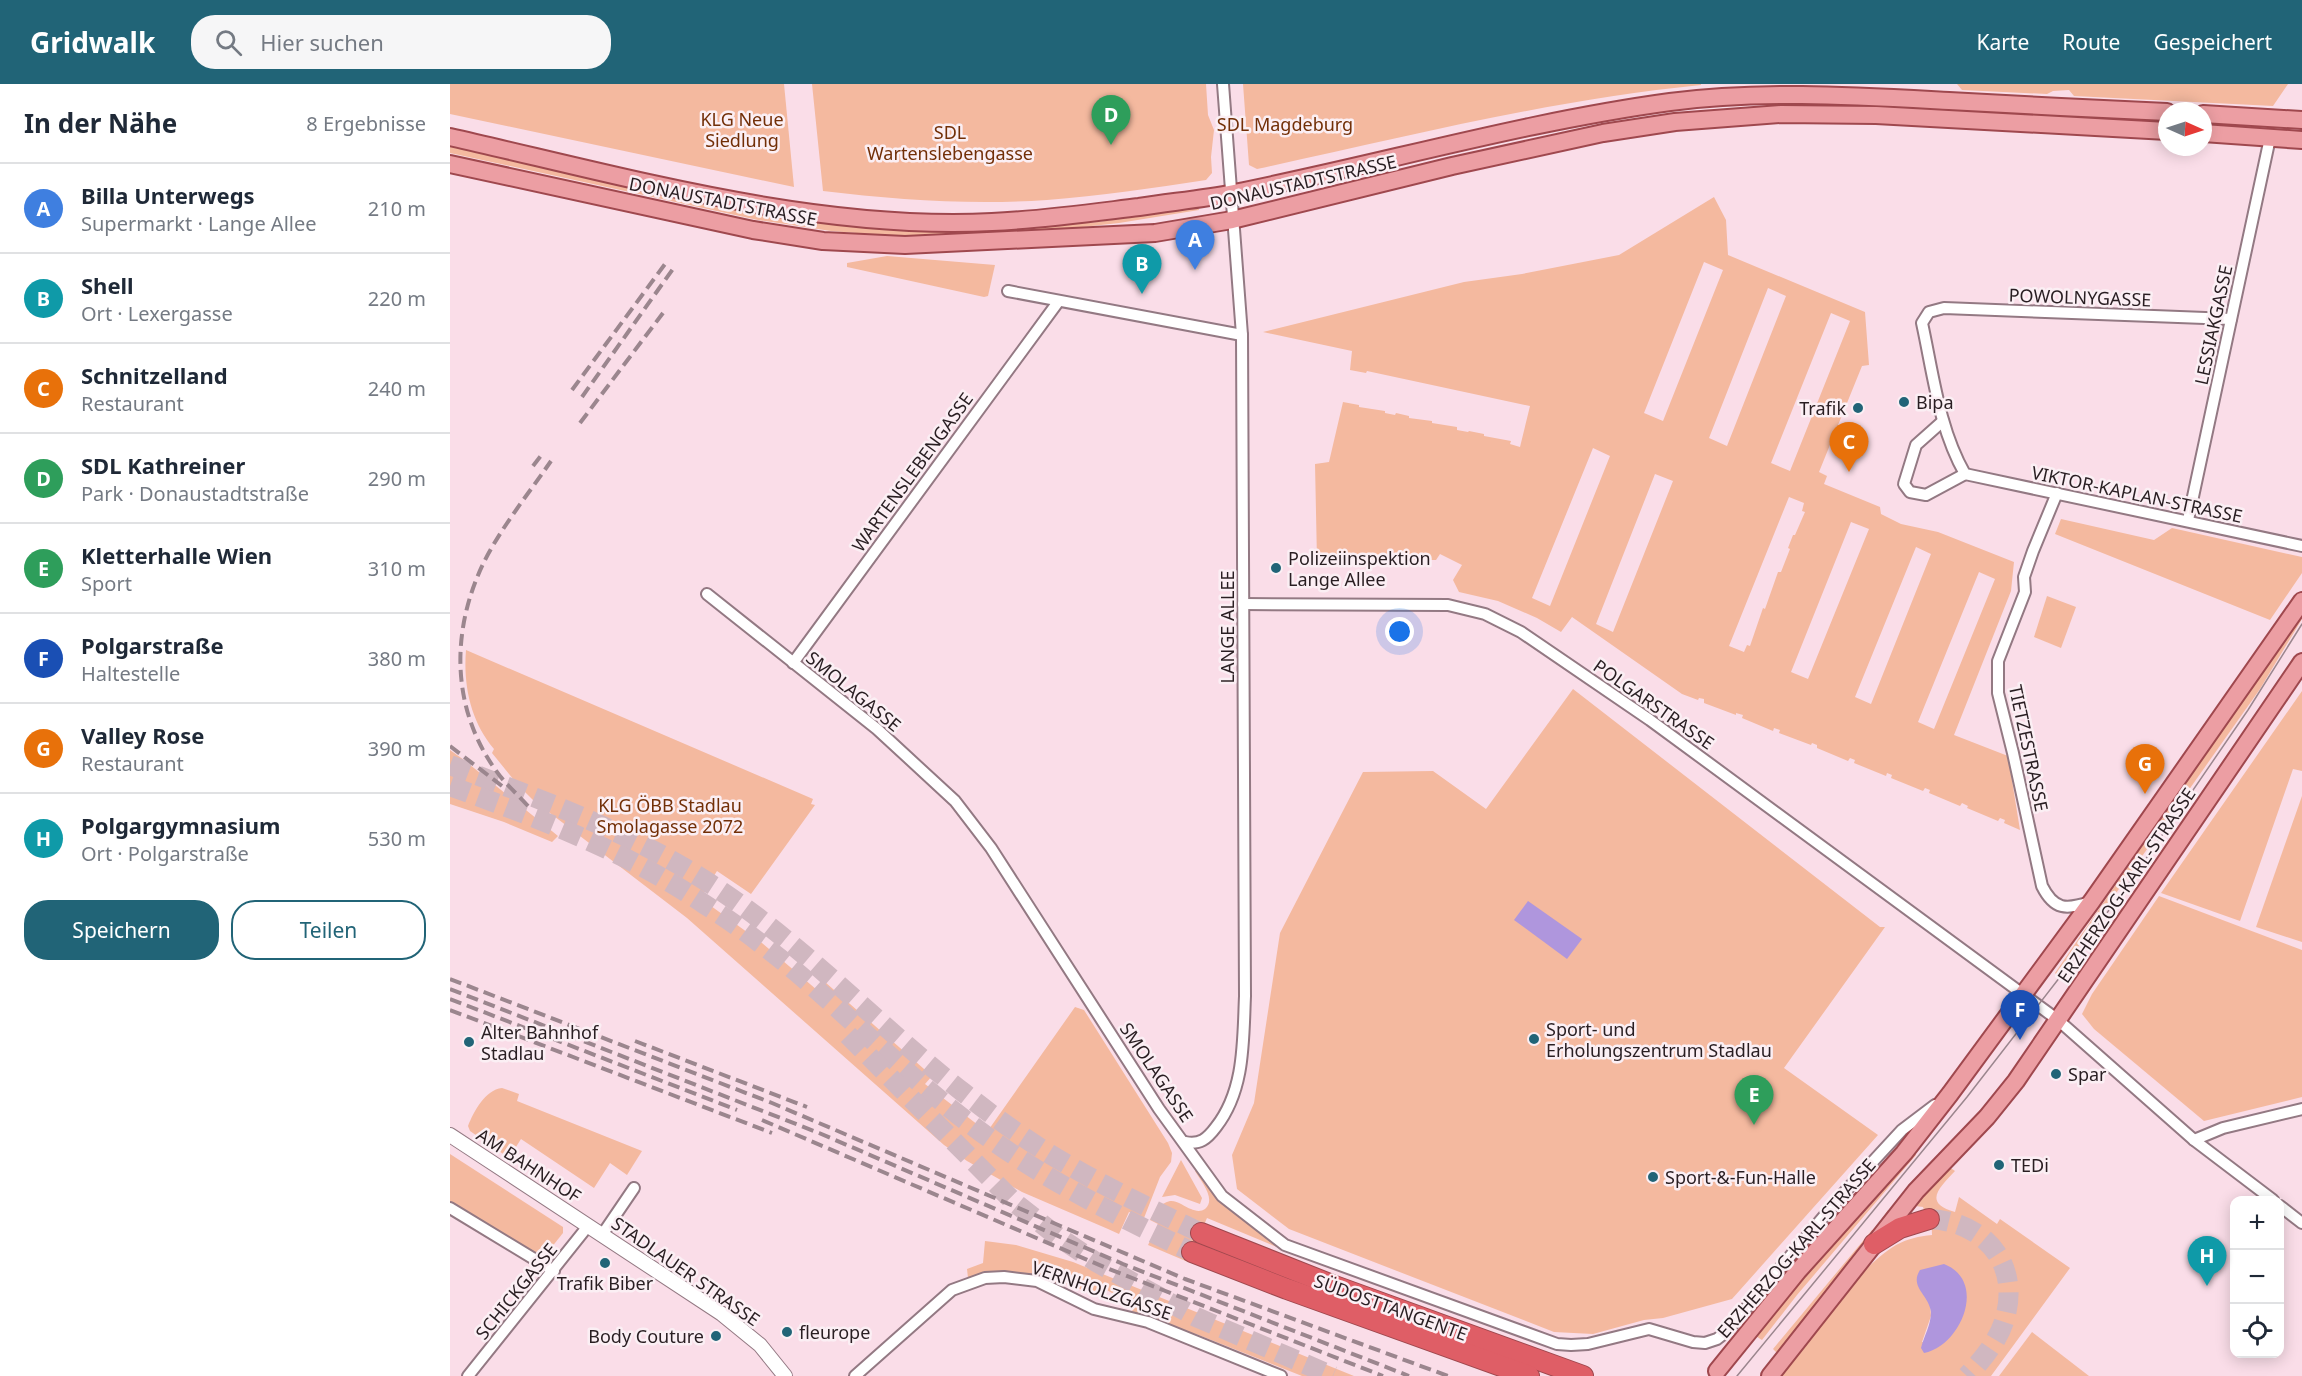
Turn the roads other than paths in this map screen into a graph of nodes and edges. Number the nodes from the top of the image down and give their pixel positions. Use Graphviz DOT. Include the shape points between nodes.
graph roads {
  1 [pos="1223,84"];
  2 [pos="2158,112"];
  3 [pos="2212,115"];
  4 [pos="2302,120"];
  5 [pos="2158,131"];
  6 [pos="2212,134"];
  7 [pos="450,137"];
  8 [pos="2270,138"];
  9 [pos="2302,140"];
  10 [pos="450,164"];
  11 [pos="1232,193"];
  12 [pos="1232,220"];
  13 [pos="1008,291"];
  14 [pos="1058,302"];
  15 [pos="2231,319"];
  16 [pos="1242,335"];
  17 [pos="1943,422"];
  18 [pos="1965,474"];
  19 [pos="2057,493"];
  20 [pos="2188,520"];
  21 [pos="2302,546"];
  22 [pos="707,594"];
  23 [pos="2302,601"];
  24 [pos="1243,604"];
  25 [pos="2302,662"];
  26 [pos="793,663"];
  27 [pos="2092,901"];
  28 [pos="2023,995"];
  29 [pos="2058,1020"];
  30 [pos="1950,1094"];
  31 [pos="2302,1109"];
  32 [pos="450,1135"];
  33 [pos="2194,1140"];
  34 [pos="1185,1142"];
  35 [pos="634,1188"];
  36 [pos="2268,1196"];
  37 [pos="450,1208"];
  38 [pos="2284,1209"];
  39 [pos="1929,1220"];
  40 [pos="2302,1223"];
  41 [pos="588,1226"];
  42 [pos="1201,1233"];
  43 [pos="602,1235"];
  44 [pos="1874,1244"];
  45 [pos="1192,1252"];
  46 [pos="554,1271"];
  47 [pos="1705,1343"];
  48 [pos="1717,1371"];
  49 [pos="468,1376"];
  50 [pos="785,1376"];
  51 [pos="855,1376"];
  52 [pos="1281,1376"];
  53 [pos="1529,1376"];
  54 [pos="1583,1376"];
  55 [pos="1770,1376"];
  1 -- 11 [label="street, LANGE ALLEE"];
  2 -- 11 [label="main road, DONAUSTADTSTRASSE" via="1844,95 1712,98 1603,112"];
  3 -- 4 [label="main road"];
  5 -- 12 [label="main road, DONAUSTADTSTRASSE" via="1876,115 1781,114 1675,122 1603,133 1452,166"];
  6 -- 8 [label="main road"];
  7 -- 11 [label="main road, DONAUSTADTSTRASSE" via="726,199 911,221 990,222 1074,215"];
  8 -- 9 [label="main road"];
  8 -- 15 [label="street, LESSIAKGASSE"];
  10 -- 12 [label="main road, DONAUSTADTSTRASSE" via="753,230 822,241 905,245 1075,239 1155,233"];
  11 -- 12 [label="street, LANGE ALLEE"];
  12 -- 16 [label="street, LANGE ALLEE"];
  13 -- 14 [label="street"];
  14 -- 16 [label="street"];
  14 -- 26 [label="street, WARTENSLEBENGASSE"];
  15 -- 17 [label="street, POWOLNYGASSE" via="1944,308 1929,312 1922,323"];
  15 -- 20 [label="street, LESSIAKGASSE"];
  16 -- 24 [label="street, LANGE ALLEE"];
  17 -- 18 [label="street"];
  17 -- 18 [label="street" via="1916,445 1904,484 1910,492 1926,495"];
  18 -- 19 [label="street, VIKTOR-KAPLAN-STRASSE"];
  19 -- 20 [label="street, VIKTOR-KAPLAN-STRASSE"];
  19 -- 27 [label="street, TIETZESTRASSE" via="2024,577 2025,592 1998,662 1998,693 2042,886 2049,900 2065,907"];
  20 -- 21 [label="street, VIKTOR-KAPLAN-STRASSE"];
  22 -- 26 [label="street, SMOLAGASSE"];
  23 -- 27 [label="main road, ERZHERZOG-KARL-STRASSE"];
  24 -- 28 [label="street, POLGARSTRASSE" via="1448,605 1485,614 1521,632 1650,720"];
  24 -- 34 [label="street, LANGE ALLEE" via="1243,1054 1224,1117 1201,1142"];
  25 -- 29 [label="main road, ERZHERZOG-KARL-STRASSE"];
  26 -- 34 [label="street, SMOLAGASSE" via="877,729 955,801 991,848 1159,1109"];
  27 -- 28 [label="main road, ERZHERZOG-KARL-STRASSE"];
  28 -- 29 [label="street, POLGARSTRASSE"];
  28 -- 30 [label="main road, ERZHERZOG-KARL-STRASSE"];
  29 -- 33 [label="street, POLGARSTRASSE"];
  29 -- 44 [label="main road, ERZHERZOG-KARL-STRASSE" via="1987,1117 1917,1191"];
  30 -- 47 [label="street, ERZHERZOG-KARL-STRASSE" via="1902,1130 1726,1332"];
  30 -- 48 [label="main road, ERZHERZOG-KARL-STRASSE"];
  31 -- 33 [label="street" via="2223,1128"];
  32 -- 41 [label="street, AM BAHNHOF"];
  33 -- 36 [label="street, POLGARSTRASSE"];
  34 -- 47 [label="street, SMOLAGASSE" via="1222,1196 1285,1245 1557,1344 1588,1344 1649,1329"];
  35 -- 43 [label="street"];
  37 -- 46 [label="street"];
  38 -- 40 [label="street"];
  39 -- 44 [label="highway" via="1900,1228"];
  41 -- 43 [label="street, STADLAUER STRASSE"];
  41 -- 46 [label="street, SCHICKGASSE"];
  42 -- 54 [label="highway, SÜDOSTTANGENTE" via="1342,1289"];
  43 -- 50 [label="street, STADLAUER STRASSE" via="738,1326 760,1345"];
  44 -- 55 [label="main road, ERZHERZOG-KARL-STRASSE"];
  45 -- 53 [label="highway, SÜDOSTTANGENTE"];
  46 -- 49 [label="street, SCHICKGASSE"];
  51 -- 52 [label="street, VERNHOLZGASSE" via="952,1290 985,1278 1005,1277 1037,1281 1094,1309 1148,1322"];
}
